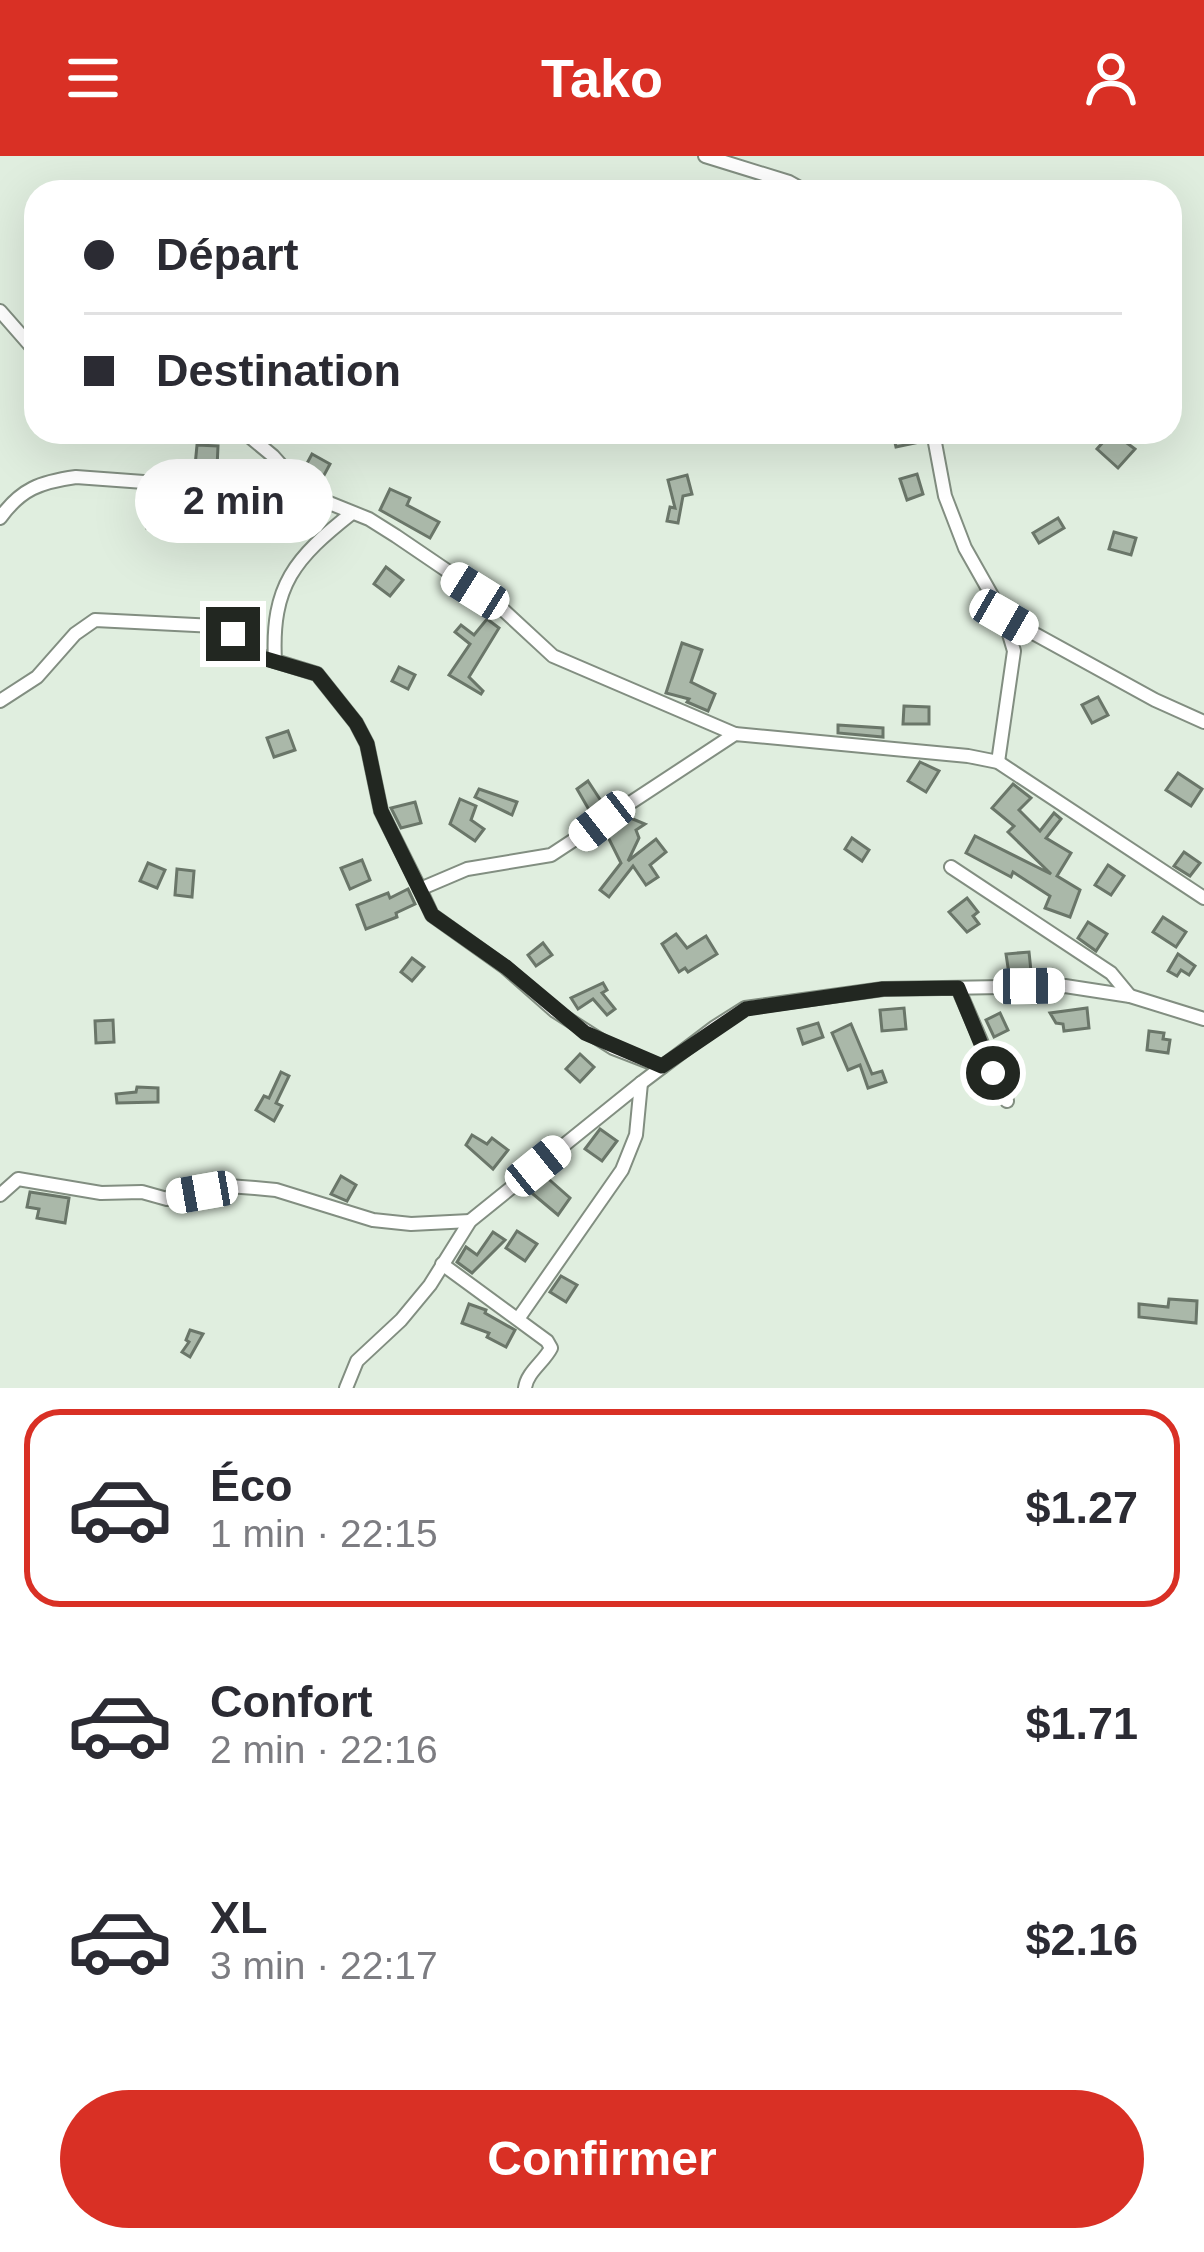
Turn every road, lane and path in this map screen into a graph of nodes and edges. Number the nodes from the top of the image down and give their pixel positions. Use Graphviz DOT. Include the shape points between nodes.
graph roads {
  1 [pos="705,156"];
  2 [pos="783,180"];
  3 [pos="0,311"];
  4 [pos="24,338"];
  5 [pos="258,444"];
  6 [pos="936,444"];
  7 [pos="307,494"];
  8 [pos="7,499"];
  9 [pos="352,513"];
  10 [pos="0,518"];
  11 [pos="1004,617"];
  12 [pos="275,661"];
  13 [pos="0,701"];
  14 [pos="1204,722"];
  15 [pos="735,734"];
  16 [pos="998,762"];
  17 [pos="951,867"];
  18 [pos="420,890"];
  19 [pos="1204,898"];
  20 [pos="958,988"];
  21 [pos="1130,996"];
  22 [pos="1204,1019"];
  23 [pos="662,1066"];
  24 [pos="641,1083"];
  25 [pos="1007,1101"];
  26 [pos="0,1195"];
  27 [pos="470,1221"];
  28 [pos="442,1264"];
  29 [pos="518,1319"];
  30 [pos="346,1388"];
  31 [pos="525,1388"];
  1 -- 2 [label="street"];
  3 -- 4 [label="street"];
  5 -- 7 [label="street"];
  6 -- 11 [label="street" via="951,513"];
  7 -- 8 [label="street" via="76,477 40,482"];
  7 -- 9 [label="street"];
  8 -- 10 [label="street"];
  9 -- 12 [label="street" via="289,572 276,614"];
  9 -- 15 [label="street" via="499,606 553,656"];
  11 -- 14 [label="street"];
  11 -- 16 [label="street" via="1014,651"];
  12 -- 13 [label="street" via="215,626 94,620"];
  12 -- 18 [label="street" via="317,674 356,723 381,811"];
  15 -- 16 [label="street"];
  15 -- 18 [label="street" via="550,855 467,869"];
  16 -- 19 [label="street"];
  17 -- 21 [label="street" via="1111,973"];
  18 -- 23 [label="street" via="432,915 585,1033"];
  20 -- 21 [label="street" via="1065,986"];
  20 -- 23 [label="street" via="883,989 746,1009"];
  20 -- 25 [label="street"];
  21 -- 22 [label="street"];
  23 -- 24 [label="street"];
  24 -- 27 [label="street"];
  24 -- 29 [label="street" via="636,1135 622,1170"];
  26 -- 27 [label="street" via="18,1179 167,1199 228,1186 276,1190 373,1220"];
  27 -- 28 [label="street"];
  28 -- 29 [label="street"];
  28 -- 30 [label="street" via="401,1320 357,1361"];
  29 -- 31 [label="street" via="551,1348"];
}
